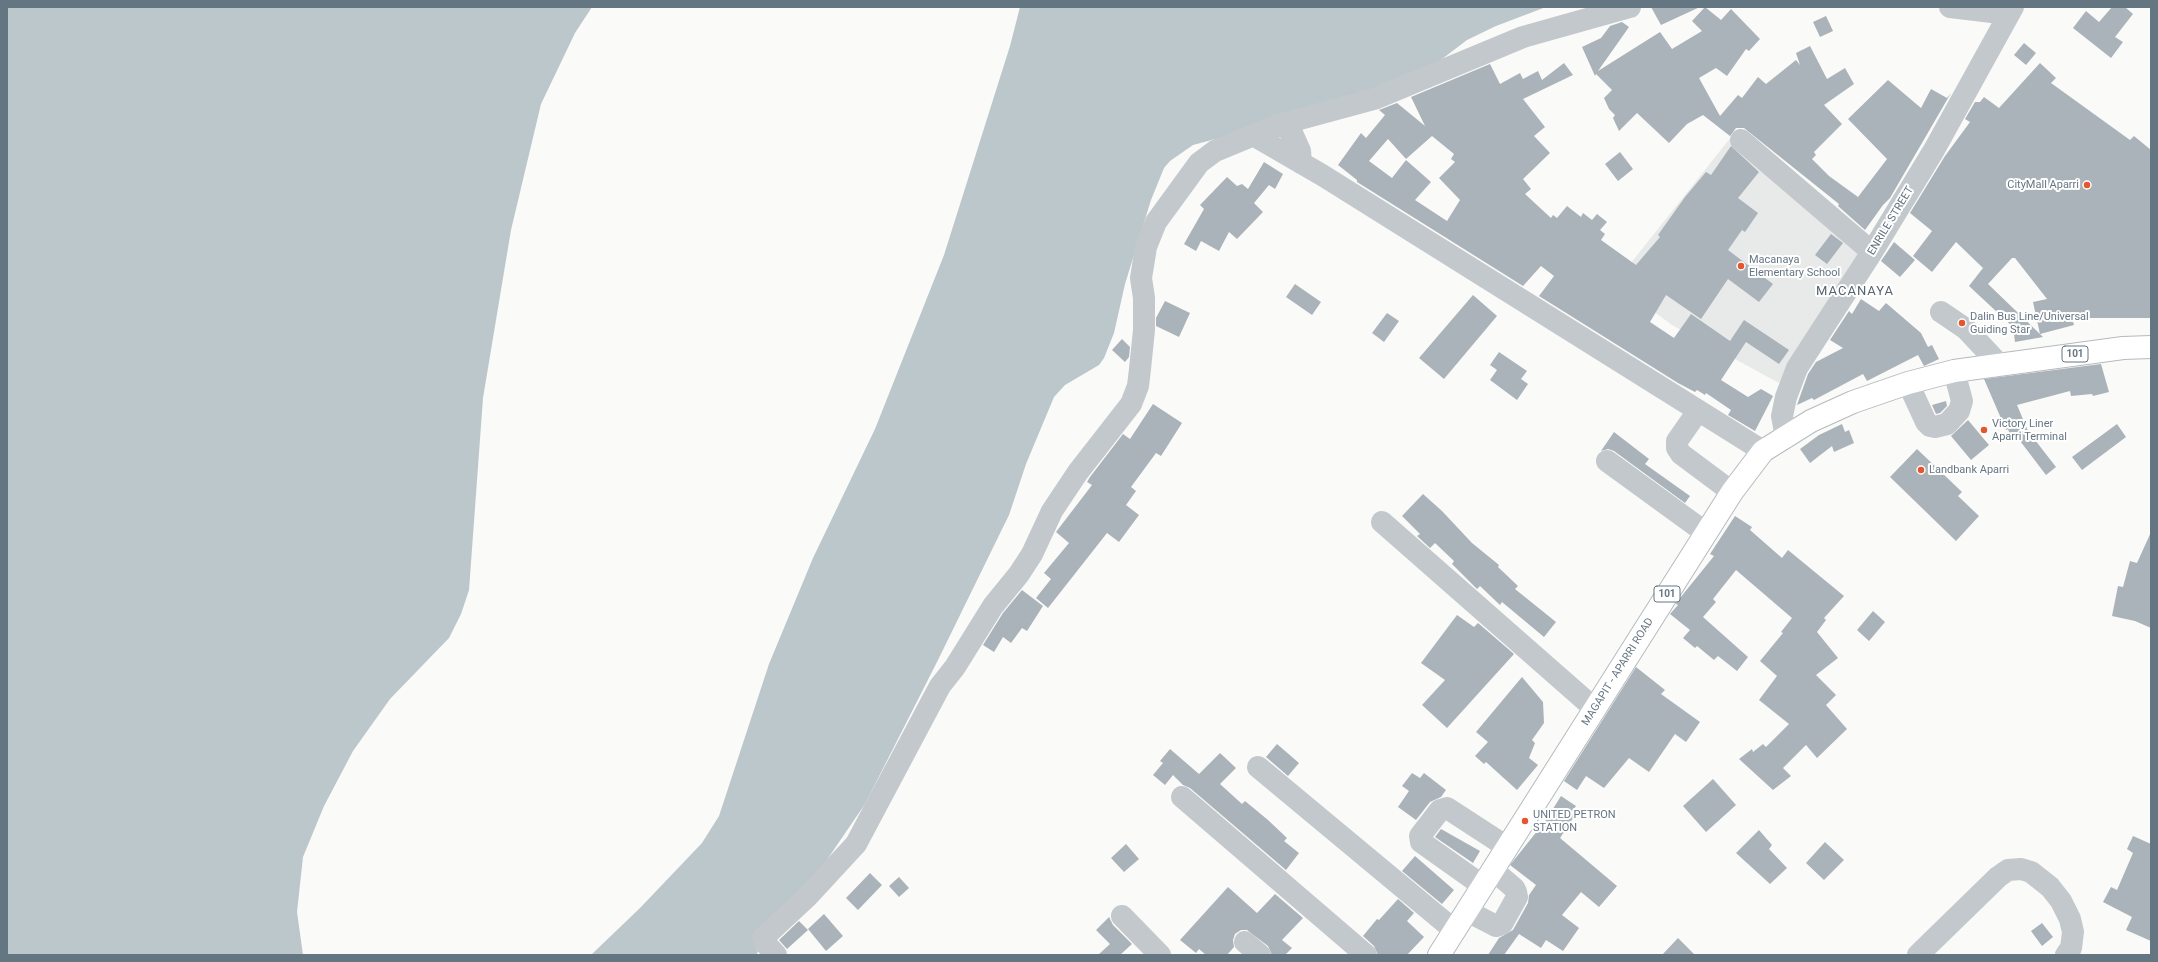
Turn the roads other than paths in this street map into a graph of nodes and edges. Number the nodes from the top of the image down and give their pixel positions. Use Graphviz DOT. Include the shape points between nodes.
graph roads {
  1 [pos="1630,7"];
  2 [pos="1950,7"];
  3 [pos="2011,10"];
  4 [pos="1278,125"];
  5 [pos="1253,135"];
  6 [pos="1741,140"];
  7 [pos="1301,163"];
  8 [pos="1872,252"];
  9 [pos="1941,312"];
  10 [pos="2151,347"];
  11 [pos="1999,364"];
  12 [pos="1954,371"];
  13 [pos="1908,383"];
  14 [pos="1698,411"];
  15 [pos="1786,437"];
  16 [pos="1763,451"];
  17 [pos="1607,461"];
  18 [pos="1732,492"];
  19 [pos="1382,522"];
  20 [pos="1706,533"];
  21 [pos="1595,709"];
  22 [pos="1258,767"];
  23 [pos="1182,797"];
  24 [pos="1507,847"];
  25 [pos="1488,878"];
  26 [pos="1467,911"];
  27 [pos="1122,916"];
  28 [pos="1454,930"];
  29 [pos="776,955"];
  30 [pos="1160,955"];
  31 [pos="1366,955"];
  32 [pos="1439,955"];
  33 [pos="1918,955"];
  34 [pos="2066,955"];
  1 -- 4 [label="street" via="1523,37 1374,99"];
  2 -- 3 [label="street"];
  3 -- 8 [label="street, ENRILE STREET" via="1934,150"];
  4 -- 5 [label="street"];
  4 -- 7 [label="street" via="1292,133 1300,151"];
  5 -- 7 [label="street"];
  5 -- 29 [label="street" via="1215,151 1199,163 1156,222 1146,247 1141,278 1144,330 1138,386 1131,404 1078,472 1052,511 1032,554 993,606 955,667 940,686 856,844 808,898 764,938 765,943"];
  6 -- 8 [label="street"];
  7 -- 14 [label="street"];
  8 -- 15 [label="street, ENRILE STREET" via="1797,368 1782,416"];
  9 -- 11 [label="street" via="1966,329"];
  10 -- 11 [label="main road, MAGAPIT - APARRI ROAD / 101"];
  11 -- 12 [label="main road, MAGAPIT - APARRI ROAD / 101"];
  12 -- 13 [label="main road, MAGAPIT - APARRI ROAD / 101"];
  12 -- 13 [label="street" via="1962,401 1959,411 1947,424 1935,427 1926,422"];
  13 -- 15 [label="main road, MAGAPIT - APARRI ROAD / 101" via="1853,402 1811,421"];
  14 -- 16 [label="street"];
  14 -- 18 [label="street" via="1677,441 1677,448 1680,454"];
  15 -- 16 [label="main road, MAGAPIT - APARRI ROAD / 101"];
  16 -- 18 [label="main road, MAGAPIT - APARRI ROAD / 101"];
  17 -- 20 [label="street"];
  18 -- 20 [label="main road, MAGAPIT - APARRI ROAD / 101"];
  19 -- 21 [label="street"];
  20 -- 21 [label="main road, MAGAPIT - APARRI ROAD / 101"];
  21 -- 24 [label="main road, MAGAPIT - APARRI ROAD / 101"];
  22 -- 28 [label="street"];
  23 -- 31 [label="street"];
  24 -- 25 [label="main road, MAGAPIT - APARRI ROAD / 101"];
  24 -- 25 [label="street" via="1447,808 1440,810 1420,836 1421,842"];
  25 -- 26 [label="main road, MAGAPIT - APARRI ROAD / 101"];
  25 -- 26 [label="street" via="1514,888 1516,892 1517,897 1502,924 1496,926"];
  26 -- 28 [label="main road, MAGAPIT - APARRI ROAD / 101"];
  27 -- 30 [label="street"];
  28 -- 32 [label="main road, MAGAPIT - APARRI ROAD / 101"];
  33 -- 34 [label="street" via="1998,877 2008,870 2021,868 2050,887 2062,901 2073,932"];
}
